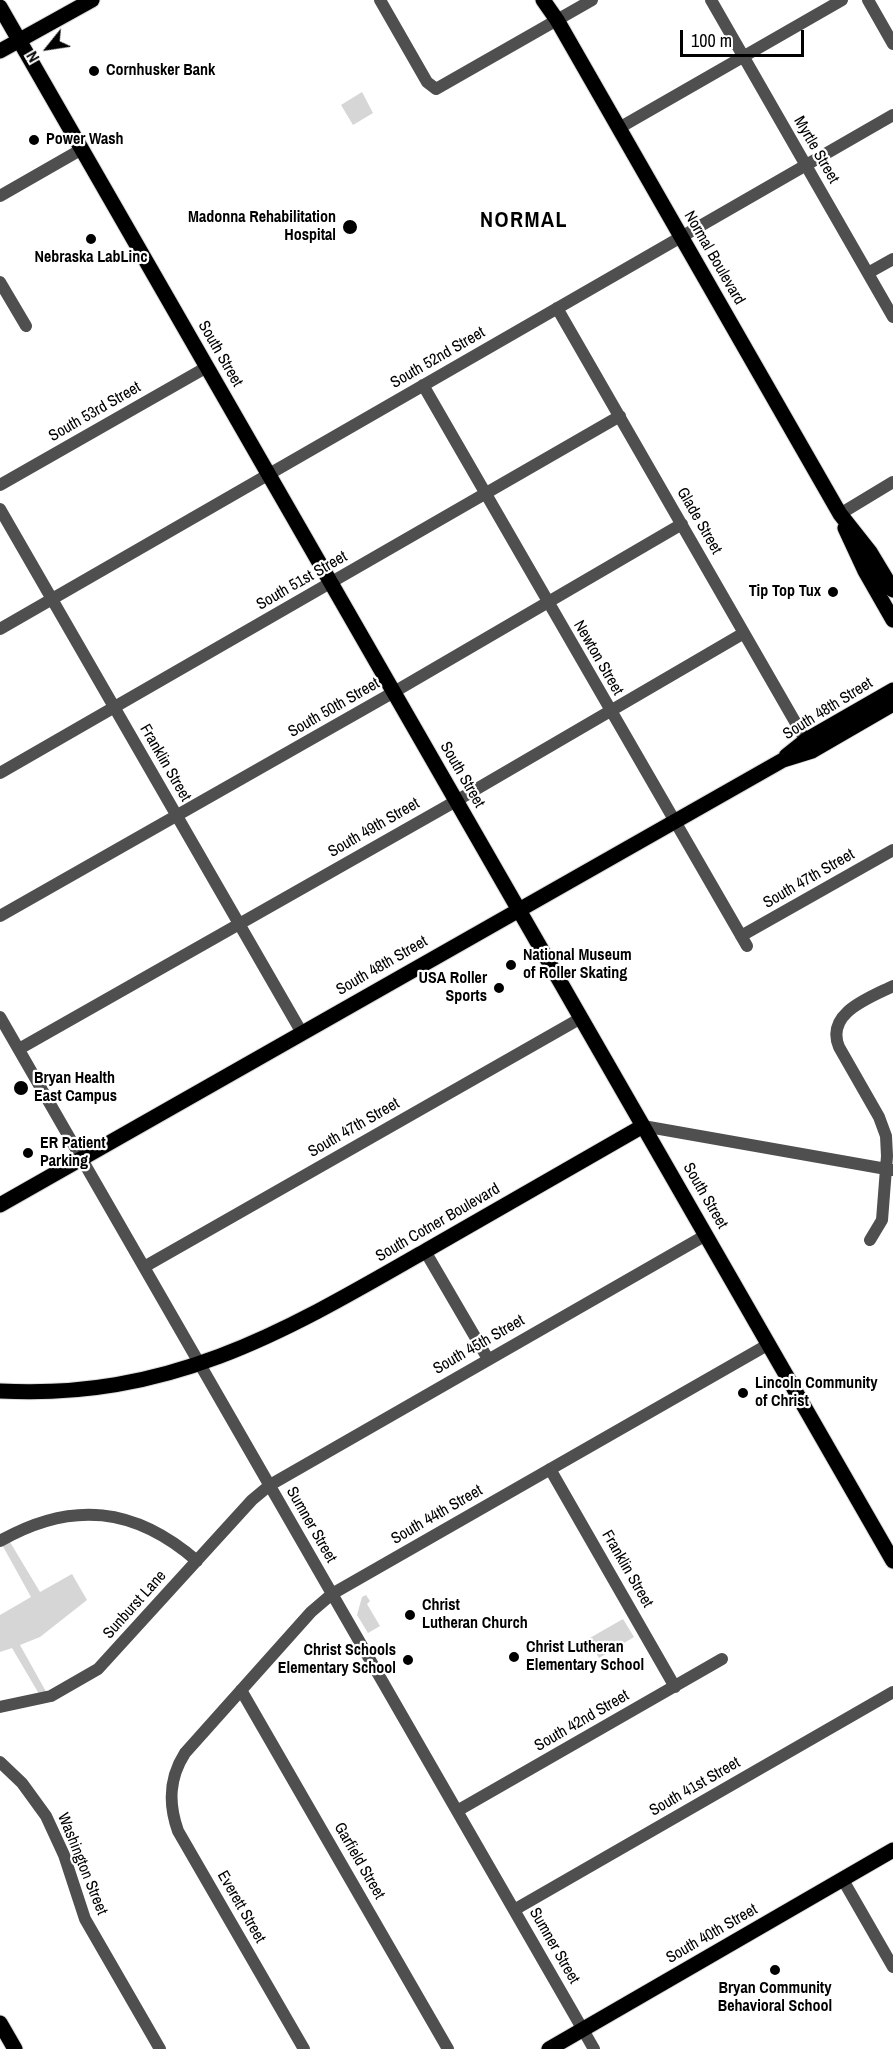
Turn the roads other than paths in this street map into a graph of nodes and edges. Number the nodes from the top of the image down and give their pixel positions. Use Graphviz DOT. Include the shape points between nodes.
graph roads {
  1 [pos="92,0"];
  2 [pos="380,0"];
  3 [pos="543,0"];
  4 [pos="548,0"];
  5 [pos="592,0"];
  6 [pos="711,0"];
  7 [pos="842,0"];
  8 [pos="868,0"];
  9 [pos="0,7"];
  10 [pos="557,20"];
  11 [pos="19,40"];
  12 [pos="893,44"];
  13 [pos="0,51"];
  14 [pos="743,57"];
  15 [pos="893,115"];
  16 [pos="619,128"];
  17 [pos="82,149"];
  18 [pos="806,165"];
  19 [pos="0,196"];
  20 [pos="682,237"];
  21 [pos="893,259"];
  22 [pos="868,273"];
  23 [pos="0,282"];
  24 [pos="557,308"];
  25 [pos="893,317"];
  26 [pos="26,326"];
  27 [pos="207,367"];
  28 [pos="423,385"];
  29 [pos="620,416"];
  30 [pos="269,476"];
  31 [pos="893,482"];
  32 [pos="0,485"];
  33 [pos="485,494"];
  34 [pos="0,509"];
  35 [pos="840,514"];
  36 [pos="682,525"];
  37 [pos="332,584"];
  38 [pos="893,590"];
  39 [pos="52,599"];
  40 [pos="547,602"];
  41 [pos="893,620"];
  42 [pos="0,629"];
  43 [pos="744,633"];
  44 [pos="893,690"];
  45 [pos="394,692"];
  46 [pos="893,704"];
  47 [pos="114,708"];
  48 [pos="610,710"];
  49 [pos="809,745"];
  50 [pos="0,773"];
  51 [pos="456,801"];
  52 [pos="177,816"];
  53 [pos="675,821"];
  54 [pos="893,850"];
  55 [pos="519,909"];
  56 [pos="0,916"];
  57 [pos="239,924"];
  58 [pos="744,941"];
  59 [pos="893,986"];
  60 [pos="0,1017"];
  61 [pos="582,1018"];
  62 [pos="302,1033"];
  63 [pos="19,1049"];
  64 [pos="643,1126"];
  65 [pos="82,1158"];
  66 [pos="890,1170"];
  67 [pos="0,1205"];
  68 [pos="706,1235"];
  69 [pos="870,1240"];
  70 [pos="425,1251"];
  71 [pos="144,1267"];
  72 [pos="769,1344"];
  73 [pos="488,1359"];
  74 [pos="200,1364"];
  75 [pos="0,1391"];
  76 [pos="550,1469"];
  77 [pos="270,1485"];
  78 [pos="0,1542"];
  79 [pos="197,1561"];
  80 [pos="893,1562"];
  81 [pos="332,1594"];
  82 [pos="722,1659"];
  83 [pos="675,1687"];
  84 [pos="241,1690"];
  85 [pos="893,1692"];
  86 [pos="0,1707"];
  87 [pos="0,1762"];
  88 [pos="174,1776"];
  89 [pos="457,1811"];
  90 [pos="893,1850"];
  91 [pos="843,1880"];
  92 [pos="514,1910"];
  93 [pos="893,1967"];
  94 [pos="0,2023"];
  95 [pos="583,2030"];
  96 [pos="15,2049"];
  97 [pos="160,2049"];
  98 [pos="304,2049"];
  99 [pos="448,2049"];
  100 [pos="549,2049"];
  101 [pos="594,2049"];
  1 -- 11 [label="main road"];
  2 -- 10 [label="street" via="434,88"];
  3 -- 10 [label="main road, Normal Boulevard"];
  4 -- 10 [label="main road, Normal Boulevard"];
  5 -- 10 [label="street"];
  6 -- 14 [label="street, Myrtle Street"];
  7 -- 14 [label="street"];
  8 -- 12 [label="street"];
  9 -- 11 [label="main road, South Street"];
  10 -- 16 [label="main road, Normal Boulevard"];
  11 -- 13 [label="main road"];
  11 -- 17 [label="main road, South Street"];
  14 -- 16 [label="street"];
  14 -- 18 [label="street, Myrtle Street"];
  15 -- 18 [label="street, South 52nd Street"];
  16 -- 20 [label="main road, Normal Boulevard"];
  17 -- 19 [label="street"];
  17 -- 27 [label="main road, South Street"];
  18 -- 20 [label="street, South 52nd Street"];
  18 -- 22 [label="street, Myrtle Street"];
  20 -- 24 [label="street, South 52nd Street"];
  20 -- 35 [label="main road, Normal Boulevard"];
  21 -- 22 [label="street"];
  22 -- 25 [label="street, Myrtle Street"];
  23 -- 26 [label="street"];
  24 -- 28 [label="street, South 52nd Street"];
  24 -- 29 [label="street, Glade Street"];
  27 -- 30 [label="main road, South Street"];
  27 -- 32 [label="street, South 53rd Street"];
  28 -- 30 [label="street, South 52nd Street"];
  28 -- 33 [label="street, Newton Street"];
  29 -- 33 [label="street, South 51st Street"];
  29 -- 36 [label="street, Glade Street"];
  30 -- 37 [label="main road, South Street"];
  30 -- 39 [label="street, South 52nd Street"];
  31 -- 35 [label="street"];
  33 -- 37 [label="street, South 51st Street"];
  33 -- 40 [label="street, Newton Street"];
  34 -- 39 [label="street, Franklin Street"];
  35 -- 38 [label="main road, Normal Boulevard"];
  35 -- 41 [label="main road, Normal Boulevard" via="857,556"];
  36 -- 40 [label="street, South 50th Street"];
  36 -- 43 [label="street, Glade Street"];
  37 -- 45 [label="main road, South Street"];
  37 -- 47 [label="street, South 51st Street"];
  39 -- 42 [label="street, South 52nd Street"];
  39 -- 47 [label="street, Franklin Street"];
  40 -- 45 [label="street, South 50th Street"];
  40 -- 48 [label="street, Newton Street"];
  43 -- 48 [label="street, South 49th Street"];
  43 -- 49 [label="street, Glade Street"];
  44 -- 49 [label="main road, South 48th Street"];
  45 -- 51 [label="main road, South Street"];
  45 -- 52 [label="street, South 50th Street"];
  46 -- 49 [label="main road, South 48th Street"];
  47 -- 50 [label="street, South 51st Street"];
  47 -- 52 [label="street, Franklin Street"];
  48 -- 51 [label="street, South 49th Street"];
  48 -- 53 [label="street, Newton Street"];
  49 -- 53 [label="main road, South 48th Street"];
  51 -- 55 [label="main road, South Street"];
  51 -- 57 [label="street, South 49th Street"];
  52 -- 56 [label="street, South 50th Street"];
  52 -- 57 [label="street, Franklin Street"];
  53 -- 55 [label="main road, South 48th Street"];
  53 -- 58 [label="street, Newton Street"];
  54 -- 58 [label="street, South 47th Street"];
  55 -- 61 [label="main road, South Street"];
  55 -- 62 [label="main road, South 48th Street"];
  57 -- 62 [label="street, Franklin Street"];
  57 -- 63 [label="street, South 49th Street"];
  59 -- 66 [label="street" via="846,1012 837,1023 835,1034 838,1047 884,1130"];
  60 -- 63 [label="street, Sumner Street"];
  61 -- 64 [label="main road, South Street"];
  61 -- 71 [label="street, South 47th Street"];
  62 -- 65 [label="main road, South 48th Street"];
  63 -- 65 [label="street, Sumner Street"];
  64 -- 66 [label="street"];
  64 -- 68 [label="main road, South Street"];
  64 -- 70 [label="main road, South Cotner Boulevard"];
  65 -- 67 [label="main road, South 48th Street"];
  65 -- 71 [label="street, Sumner Street"];
  66 -- 69 [label="street" via="882,1220"];
  68 -- 72 [label="main road, South Street"];
  68 -- 73 [label="street, South 45th Street"];
  70 -- 73 [label="street"];
  70 -- 74 [label="main road, South Cotner Boulevard" via="288,1328"];
  71 -- 74 [label="street, Sumner Street"];
  72 -- 76 [label="street, South 44th Street"];
  72 -- 80 [label="main road, South Street"];
  73 -- 77 [label="street, South 45th Street"];
  74 -- 75 [label="main road, South Cotner Boulevard" via="118,1384"];
  74 -- 77 [label="street, Sumner Street"];
  76 -- 81 [label="street, South 44th Street"];
  76 -- 83 [label="street, Franklin Street"];
  77 -- 79 [label="street, Sunburst Lane"];
  77 -- 81 [label="street, Sumner Street"];
  78 -- 79 [label="street" via="48,1521 104,1515 149,1526"];
  79 -- 86 [label="street, Sunburst Lane" via="91,1674 51,1696"];
  81 -- 84 [label="street, South 44th Street"];
  81 -- 89 [label="street, Sumner Street"];
  82 -- 83 [label="street, South 42nd Street"];
  83 -- 89 [label="street, South 42nd Street"];
  84 -- 88 [label="street, South 44th Street" via="185,1753"];
  84 -- 99 [label="street, Garfield Street"];
  85 -- 92 [label="street, South 41st Street"];
  87 -- 97 [label="street, Washington Street" via="22,1783 46,1816 64,1855 85,1919"];
  88 -- 98 [label="street, Everett Street" via="171,1805 178,1831"];
  89 -- 92 [label="street, Sumner Street"];
  90 -- 91 [label="main road, South 40th Street"];
  91 -- 93 [label="street"];
  91 -- 95 [label="main road, South 40th Street"];
  92 -- 95 [label="street, Sumner Street"];
  94 -- 96 [label="main road"];
  95 -- 100 [label="main road, South 40th Street"];
  95 -- 101 [label="street, Sumner Street"];
}
